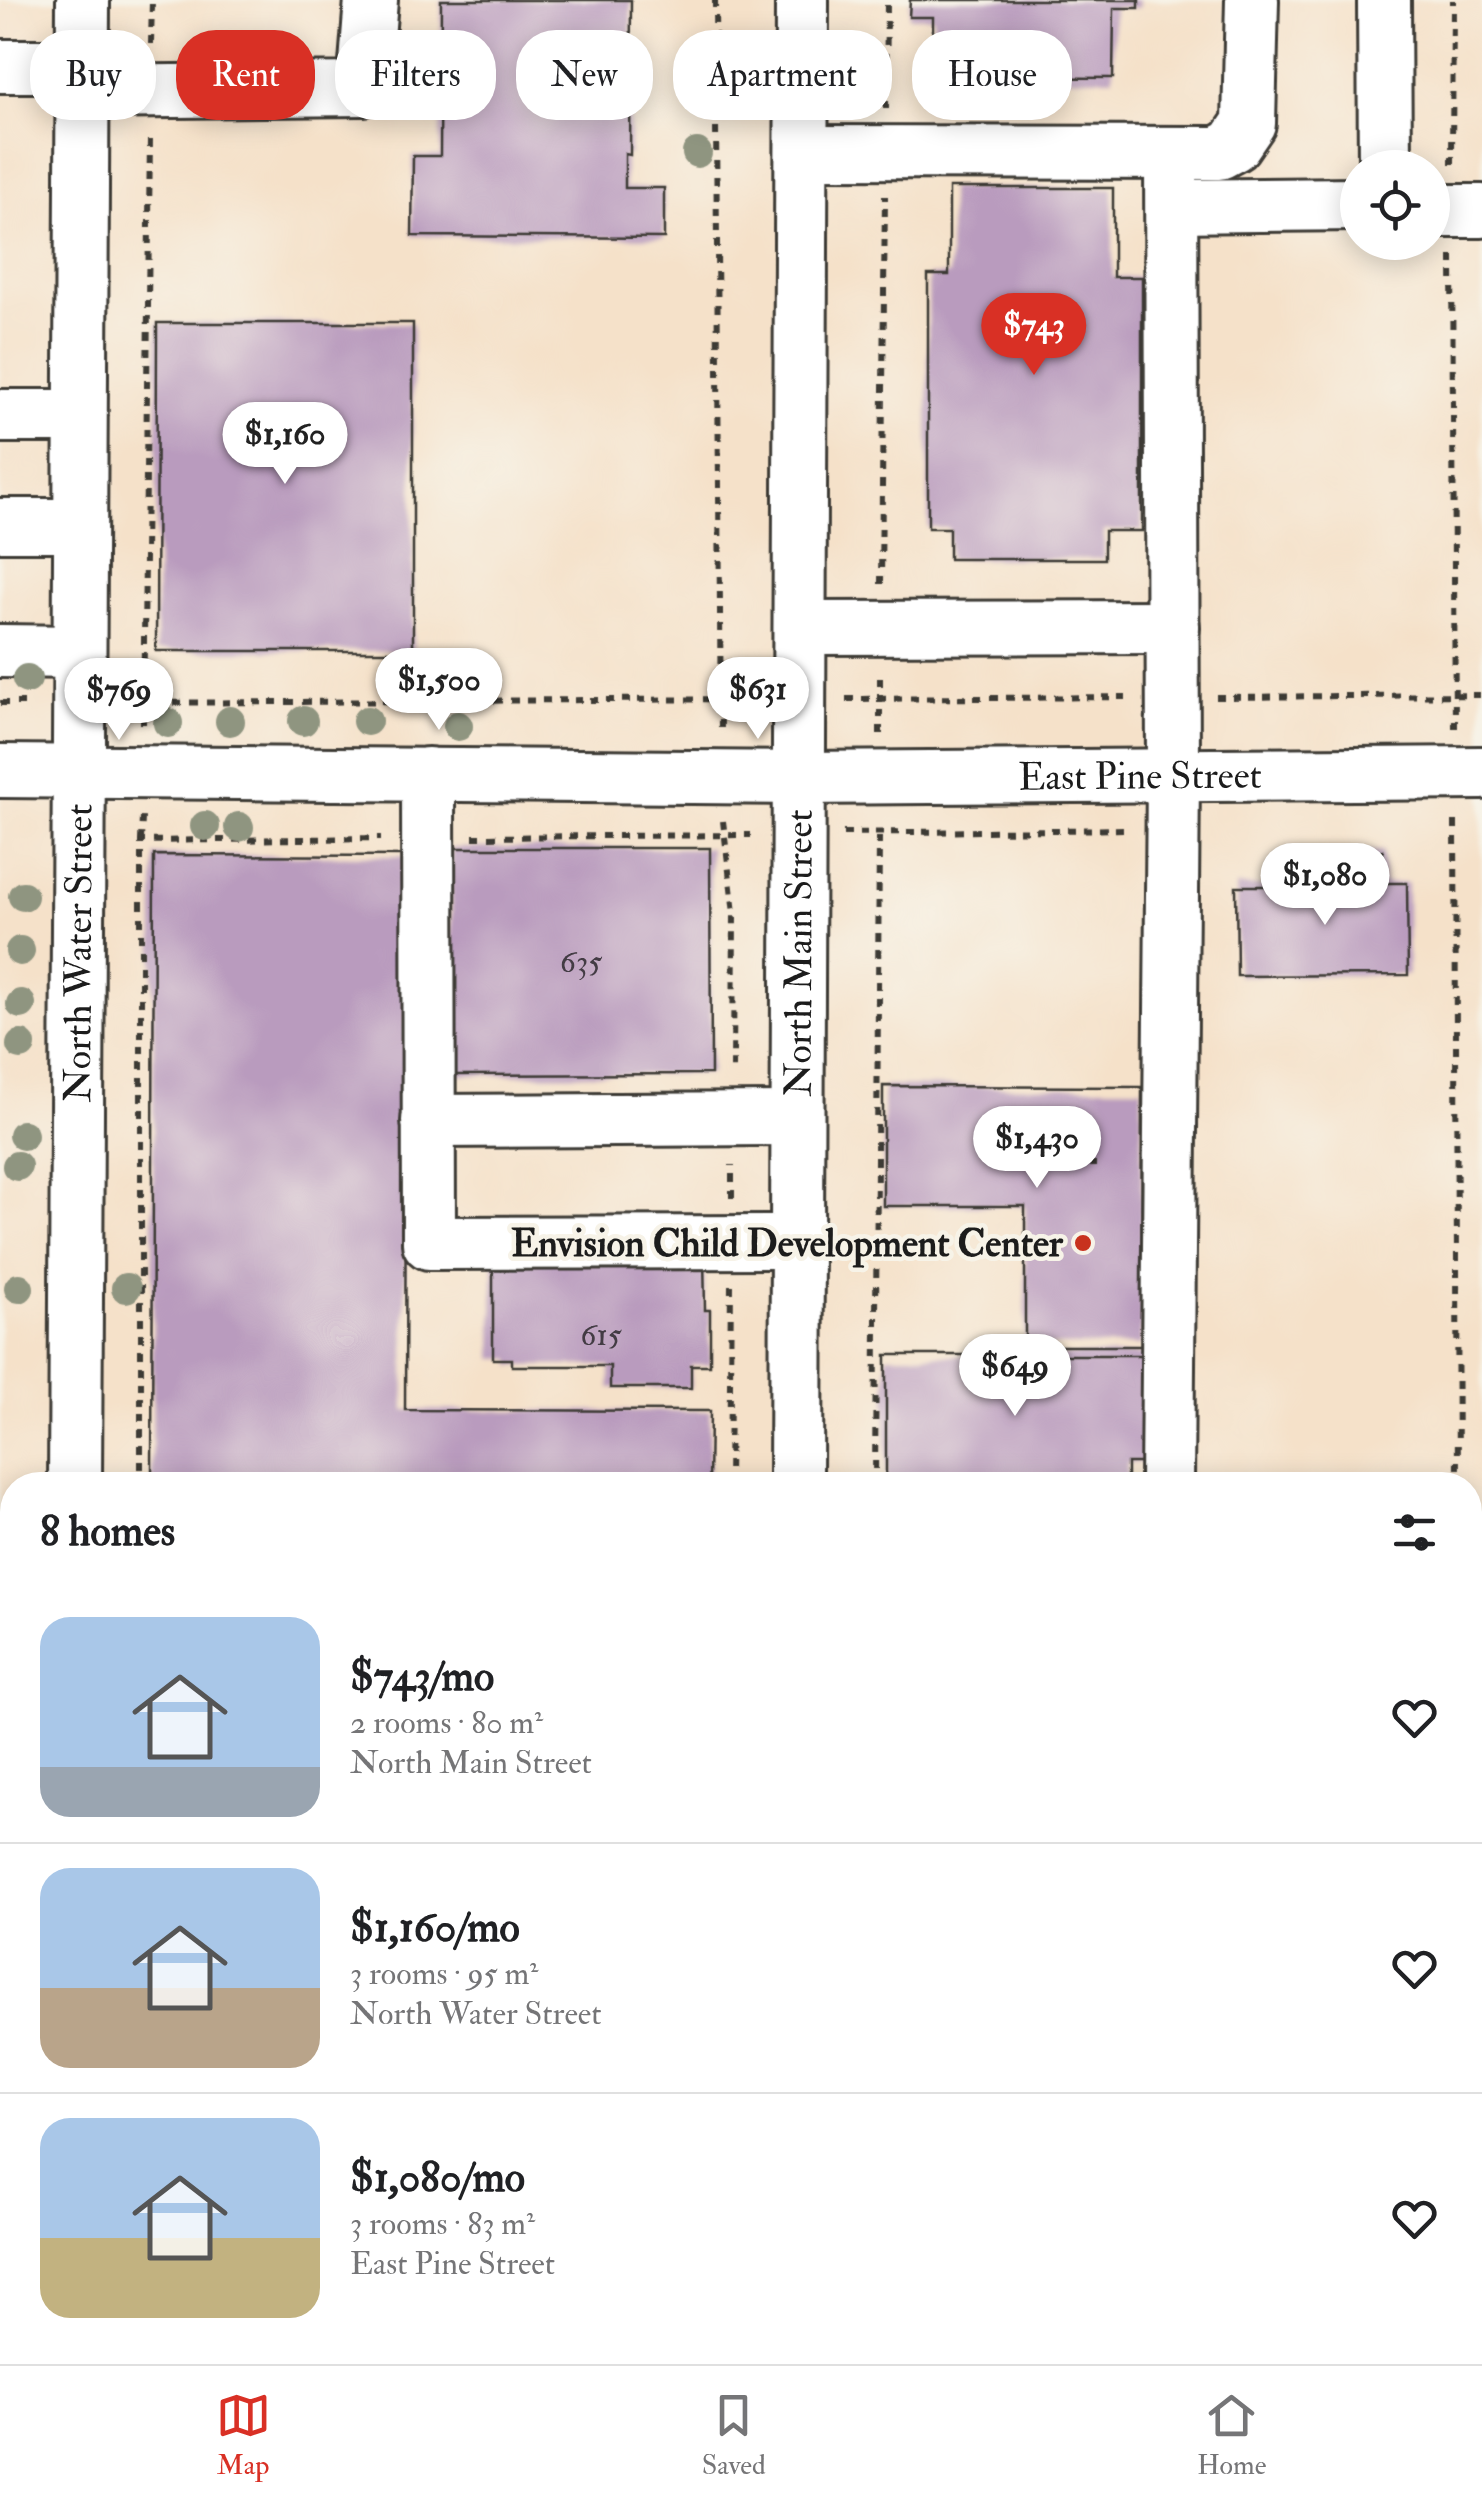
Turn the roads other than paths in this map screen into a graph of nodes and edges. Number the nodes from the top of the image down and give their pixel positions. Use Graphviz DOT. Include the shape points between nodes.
graph roads {
  1 [pos="83,0"];
  2 [pos="372,0"];
  3 [pos="802,0"];
  4 [pos="1252,0"];
  5 [pos="1384,0"];
  6 [pos="83,30"];
  7 [pos="0,66"];
  8 [pos="30,71"];
  9 [pos="156,91"];
  10 [pos="82,120"];
  11 [pos="1385,150"];
  12 [pos="802,152"];
  13 [pos="1171,153"];
  14 [pos="1340,204"];
  15 [pos="1172,206"];
  16 [pos="1450,210"];
  17 [pos="1482,211"];
  18 [pos="0,416"];
  19 [pos="80,416"];
  20 [pos="0,525"];
  21 [pos="80,525"];
  22 [pos="1173,627"];
  23 [pos="800,628"];
  24 [pos="0,651"];
  25 [pos="79,677"];
  26 [pos="0,770"];
  27 [pos="78,770"];
  28 [pos="1482,773"];
  29 [pos="428,774"];
  30 [pos="1173,775"];
  31 [pos="799,778"];
  32 [pos="797,1119"];
  33 [pos="428,1120"];
  34 [pos="796,1242"];
  35 [pos="75,1472"];
  36 [pos="796,1472"];
  37 [pos="1168,1472"];
  1 -- 6 [label="street, North Water Street"];
  2 -- 9 [label="street" via="364,89"];
  3 -- 12 [label="street, North Main Street"];
  4 -- 13 [label="street" via="1250,124 1219,153"];
  5 -- 11 [label="street"];
  7 -- 8 [label="street"];
  10 -- 19 [label="street, North Water Street"];
  12 -- 13 [label="street"];
  12 -- 23 [label="street, North Main Street"];
  13 -- 15 [label="street"];
  14 -- 15 [label="street"];
  15 -- 22 [label="street"];
  16 -- 17 [label="street"];
  18 -- 19 [label="street"];
  19 -- 21 [label="street, North Water Street"];
  20 -- 21 [label="street"];
  21 -- 25 [label="street, North Water Street"];
  22 -- 23 [label="street"];
  22 -- 30 [label="street"];
  23 -- 31 [label="street, North Main Street"];
  24 -- 25 [label="street"];
  25 -- 27 [label="street, North Water Street"];
  26 -- 27 [label="street, East Pine Street"];
  27 -- 29 [label="street, East Pine Street"];
  27 -- 35 [label="street, North Water Street"];
  28 -- 30 [label="street, East Pine Street"];
  29 -- 31 [label="street, East Pine Street"];
  29 -- 33 [label="street"];
  30 -- 31 [label="street, East Pine Street"];
  30 -- 37 [label="street"];
  31 -- 32 [label="street, North Main Street"];
  32 -- 33 [label="street"];
  32 -- 34 [label="street, North Main Street"];
  33 -- 34 [label="street" via="429,1243"];
  34 -- 36 [label="street, North Main Street"];
}
